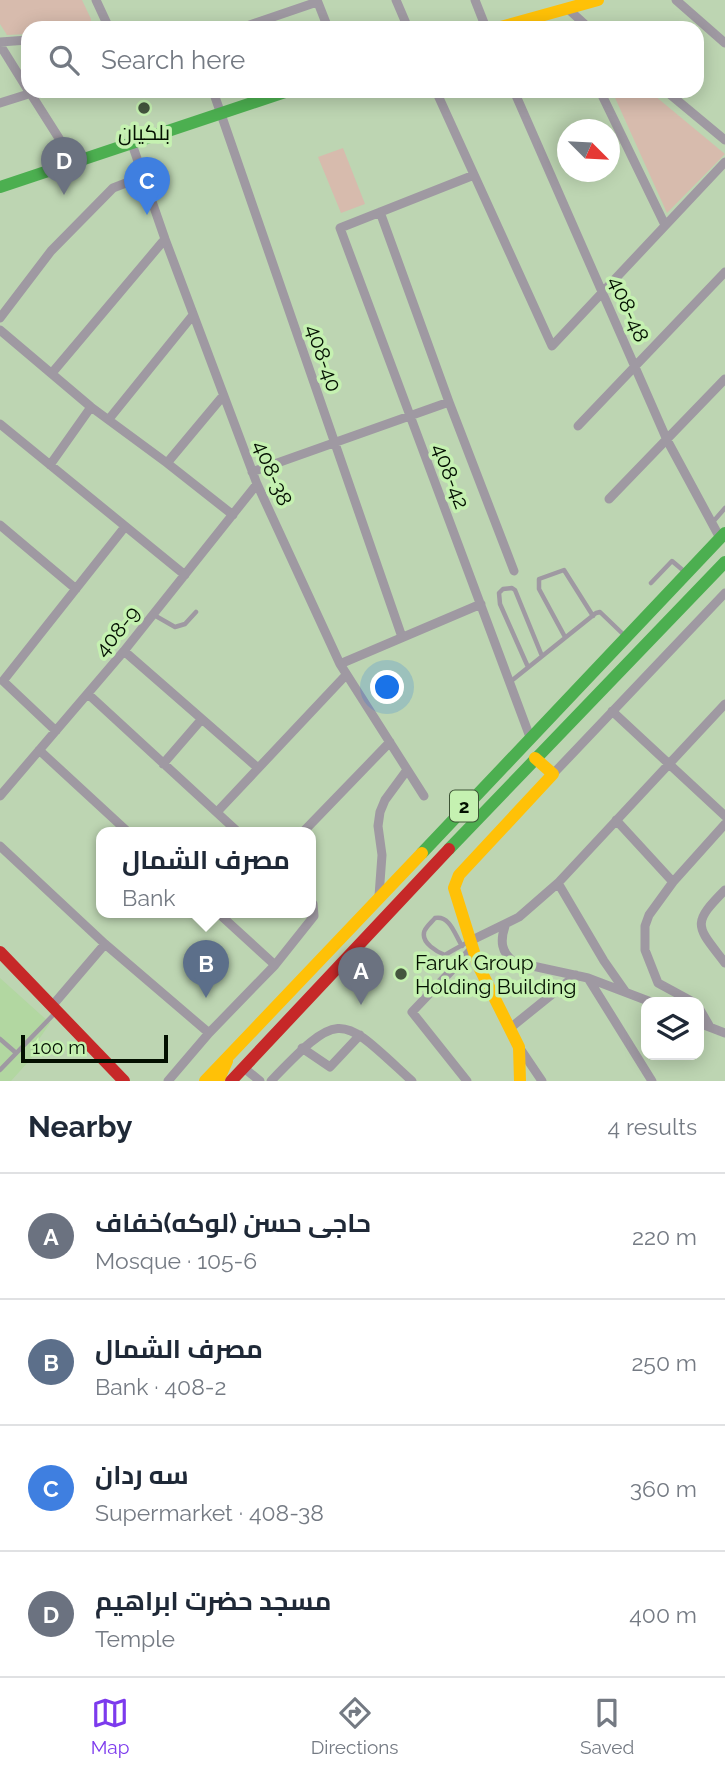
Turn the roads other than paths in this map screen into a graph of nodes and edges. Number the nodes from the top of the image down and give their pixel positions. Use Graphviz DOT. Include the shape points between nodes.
graph roads {
  1 [pos="97,0"];
  2 [pos="396,0"];
  3 [pos="475,0"];
  4 [pos="598,0"];
  5 [pos="676,0"];
  6 [pos="317,1"];
  7 [pos="568,9"];
  8 [pos="106,21"];
  9 [pos="261,21"];
  10 [pos="325,21"];
  11 [pos="405,21"];
  12 [pos="483,21"];
  13 [pos="523,21"];
  14 [pos="578,21"];
  15 [pos="700,21"];
  16 [pos="704,25"];
  17 [pos="21,42"];
  18 [pos="725,43"];
  19 [pos="1,48"];
  20 [pos="21,77"];
  21 [pos="21,95"];
  22 [pos="35,98"];
  23 [pos="215,98"];
  24 [pos="266,98"];
  25 [pos="439,98"];
  26 [pos="517,98"];
  27 [pos="603,98"];
  28 [pos="674,98"];
  29 [pos="0,103"];
  30 [pos="220,113"];
  31 [pos="725,140"];
  32 [pos="132,144"];
  33 [pos="74,162"];
  34 [pos="725,162"];
  35 [pos="145,176"];
  36 [pos="474,176"];
  37 [pos="0,187"];
  38 [pos="380,212"];
  39 [pos="665,225"];
  40 [pos="165,239"];
  41 [pos="725,272"];
  42 [pos="602,292"];
  43 [pos="193,315"];
  44 [pos="0,318"];
  45 [pos="0,330"];
  46 [pos="635,367"];
  47 [pos="52,373"];
  48 [pos="725,379"];
  49 [pos="223,396"];
  50 [pos="449,402"];
  51 [pos="91,407"];
  52 [pos="410,415"];
  53 [pos="109,419"];
  54 [pos="0,424"];
  55 [pos="578,426"];
  56 [pos="667,440"];
  57 [pos="335,443"];
  58 [pos="167,463"];
  59 [pos="50,465"];
  60 [pos="252,472"];
  61 [pos="257,484"];
  62 [pos="609,499"];
  63 [pos="725,508"];
  64 [pos="233,515"];
  65 [pos="712,523"];
  66 [pos="0,525"];
  67 [pos="124,528"];
  68 [pos="722,535"];
  69 [pos="725,562"];
  70 [pos="514,571"];
  71 [pos="686,573"];
  72 [pos="185,575"];
  73 [pos="651,583"];
  74 [pos="76,589"];
  75 [pos="725,593"];
  76 [pos="481,604"];
  77 [pos="196,612"];
  78 [pos="153,614"];
  79 [pos="593,616"];
  80 [pos="625,636"];
  81 [pos="402,637"];
  82 [pos="565,637"];
  83 [pos="124,651"];
  84 [pos="542,656"];
  85 [pos="340,664"];
  86 [pos="528,667"];
  87 [pos="346,675"];
  88 [pos="510,682"];
  89 [pos="88,694"];
  90 [pos="725,704"];
  91 [pos="612,711"];
  92 [pos="201,720"];
  93 [pos="56,731"];
  94 [pos="530,737"];
  95 [pos="390,742"];
  96 [pos="39,750"];
  97 [pos="535,758"];
  98 [pos="163,764"];
  99 [pos="668,764"];
  100 [pos="258,768"];
  101 [pos="407,771"];
  102 [pos="553,774"];
  103 [pos="0,796"];
  104 [pos="424,796"];
  105 [pos="217,812"];
  106 [pos="725,817"];
  107 [pos="616,820"];
  108 [pos="725,824"];
  109 [pos="123,827"];
  110 [pos="234,827"];
  111 [pos="308,827"];
  112 [pos="0,846"];
  113 [pos="673,882"];
  114 [pos="558,883"];
  115 [pos="725,890"];
  116 [pos="379,896"];
  117 [pos="224,918"];
  118 [pos="311,918"];
  119 [pos="505,926"];
  120 [pos="105,944"];
  121 [pos="468,945"];
  122 [pos="0,952"];
  123 [pos="514,962"];
  124 [pos="725,963"];
  125 [pos="275,965"];
  126 [pos="478,965"];
  127 [pos="576,975"];
  128 [pos="587,978"];
  129 [pos="625,991"];
  130 [pos="684,997"];
  131 [pos="641,998"];
  132 [pos="54,1009"];
  133 [pos="704,1016"];
  134 [pos="704,1025"];
  135 [pos="711,1028"];
  136 [pos="509,1029"];
  137 [pos="725,1032"];
  138 [pos="209,1033"];
  139 [pos="360,1035"];
  140 [pos="0,1039"];
  141 [pos="519,1047"];
  142 [pos="302,1048"];
  143 [pos="235,1049"];
  144 [pos="15,1052"];
  145 [pos="244,1068"];
  146 [pos="0,1070"];
  147 [pos="124,1081"];
  148 [pos="168,1081"];
  149 [pos="205,1081"];
  150 [pos="218,1081"];
  151 [pos="230,1081"];
  152 [pos="236,1081"];
  153 [pos="260,1081"];
  154 [pos="271,1081"];
  155 [pos="412,1081"];
  156 [pos="467,1081"];
  157 [pos="520,1081"];
  158 [pos="542,1081"];
  159 [pos="652,1081"];
  1 -- 8 [label="street"];
  2 -- 11 [label="street"];
  3 -- 12 [label="street"];
  4 -- 7 [label="main road"];
  5 -- 15 [label="street"];
  6 -- 9 [label="street"];
  6 -- 10 [label="street"];
  7 -- 13 [label="main road"];
  7 -- 14 [label="street"];
  16 -- 18 [label="street"];
  17 -- 19 [label="street"];
  19 -- 20 [label="street"];
  21 -- 29 [label="street"];
  22 -- 33 [label="street"];
  23 -- 30 [label="street, 408-40"];
  24 -- 30 [label="main road"];
  25 -- 36 [label="street"];
  26 -- 42 [label="street, 408-48"];
  27 -- 39 [label="street"];
  28 -- 31 [label="street"];
  30 -- 32 [label="main road"];
  30 -- 57 [label="street, 408-40"];
  32 -- 33 [label="main road"];
  32 -- 35 [label="street, 408-38"];
  33 -- 37 [label="main road"];
  34 -- 39 [label="street"];
  35 -- 40 [label="street, 408-38"];
  35 -- 44 [label="street" via="113,188 51,251"];
  36 -- 38 [label="street"];
  36 -- 42 [label="street" via="552,346"];
  38 -- 50 [label="street"];
  38 -- 52 [label="street, 408-42" via="340,228"];
  39 -- 42 [label="street"];
  40 -- 43 [label="street, 408-38"];
  40 -- 47 [label="street"];
  41 -- 46 [label="street"];
  42 -- 46 [label="street, 408-48"];
  43 -- 49 [label="street, 408-38"];
  43 -- 53 [label="street"];
  45 -- 47 [label="street"];
  46 -- 55 [label="street"];
  46 -- 56 [label="street, 408-48"];
  47 -- 51 [label="street"];
  48 -- 56 [label="street"];
  49 -- 58 [label="street"];
  49 -- 60 [label="street, 408-38"];
  50 -- 52 [label="street"];
  50 -- 70 [label="street"];
  51 -- 53 [label="street"];
  51 -- 59 [label="street"];
  52 -- 57 [label="street"];
  52 -- 76 [label="street, 408-42"];
  53 -- 58 [label="street"];
  54 -- 59 [label="street"];
  56 -- 62 [label="street"];
  56 -- 65 [label="street, 408-48"];
  57 -- 60 [label="street"];
  57 -- 81 [label="street, 408-40"];
  58 -- 64 [label="street"];
  59 -- 67 [label="street"];
  60 -- 61 [label="street, 408-38"];
  61 -- 64 [label="street, 408-9"];
  61 -- 85 [label="street, 408-38"];
  63 -- 65 [label="lane"];
  64 -- 72 [label="street, 408-9"];
  65 -- 68 [label="street, 408-48"];
  66 -- 74 [label="street"];
  67 -- 72 [label="street"];
  67 -- 74 [label="street"];
  68 -- 71 [label="main road, 2"];
  69 -- 97 [label="main road, 2"];
  71 -- 73 [label="lane" via="672,561"];
  71 -- 80 [label="main road, 2"];
  72 -- 78 [label="street, 408-9"];
  74 -- 93 [label="street" via="3,681"];
  75 -- 91 [label="street"];
  76 -- 81 [label="street"];
  76 -- 88 [label="street, 408-42"];
  77 -- 78 [label="lane" via="175,627"];
  78 -- 83 [label="street, 408-9"];
  79 -- 80 [label="lane" via="600,612"];
  79 -- 82 [label="lane"];
  79 -- 82 [label="lane" via="564,570 539,579 539,589"];
  80 -- 94 [label="main road, 2"];
  81 -- 85 [label="street"];
  82 -- 84 [label="lane"];
  83 -- 89 [label="street, 408-9"];
  83 -- 92 [label="street"];
  84 -- 86 [label="lane"];
  84 -- 86 [label="lane" via="515,590 503,589 500,604"];
  85 -- 87 [label="street, 408-38"];
  86 -- 88 [label="lane"];
  87 -- 95 [label="street, 408-38"];
  87 -- 100 [label="street"];
  88 -- 94 [label="street, 408-42"];
  89 -- 93 [label="street, 408-9"];
  89 -- 98 [label="street"];
  90 -- 99 [label="street"];
  91 -- 99 [label="street"];
  91 -- 102 [label="street"];
  92 -- 98 [label="street"];
  92 -- 100 [label="street"];
  93 -- 96 [label="street, 408-9"];
  94 -- 116 [label="main road, 2"];
  95 -- 101 [label="street, 408-38"];
  95 -- 111 [label="street"];
  96 -- 103 [label="street, 408-9"];
  96 -- 109 [label="street"];
  97 -- 102 [label="main road"];
  97 -- 145 [label="main road, 2"];
  98 -- 105 [label="street"];
  99 -- 106 [label="street"];
  99 -- 107 [label="street"];
  100 -- 105 [label="street"];
  101 -- 104 [label="street, 408-38"];
  101 -- 116 [label="street" via="380,812"];
  102 -- 121 [label="main road" via="456,881 453,888"];
  105 -- 110 [label="street"];
  107 -- 113 [label="street"];
  107 -- 114 [label="street"];
  108 -- 113 [label="street"];
  112 -- 120 [label="street"];
  113 -- 130 [label="street" via="649,915 645,950 658,983"];
  114 -- 119 [label="street"];
  114 -- 129 [label="street"];
  115 -- 124 [label="street" via="700,924"];
  116 -- 143 [label="main road, 2"];
  117 -- 125 [label="street"];
  118 -- 125 [label="street"];
  119 -- 121 [label="street"];
  119 -- 123 [label="street" via="503,949"];
  120 -- 132 [label="street"];
  120 -- 138 [label="street"];
  121 -- 121 [label="lane" via="443,917 435,918 424,932 428,943 445,955"];
  121 -- 126 [label="main road"];
  121 -- 156 [label="street" via="412,1012"];
  122 -- 132 [label="main road"];
  123 -- 126 [label="street"];
  123 -- 127 [label="street"];
  125 -- 138 [label="street"];
  126 -- 136 [label="main road"];
  127 -- 128 [label="street"];
  127 -- 136 [label="street"];
  128 -- 129 [label="street"];
  128 -- 159 [label="street"];
  129 -- 131 [label="street"];
  132 -- 144 [label="lane"];
  132 -- 147 [label="main road"];
  133 -- 135 [label="street"];
  134 -- 135 [label="street"];
  135 -- 137 [label="street"];
  136 -- 141 [label="main road"];
  138 -- 148 [label="street"];
  139 -- 142 [label="street" via="349,1028 334,1028"];
  139 -- 142 [label="street" via="330,1067"];
  139 -- 155 [label="street"];
  140 -- 144 [label="lane"];
  141 -- 157 [label="main road"];
  141 -- 158 [label="street"];
  142 -- 154 [label="street"];
  143 -- 149 [label="main road, 2"];
  143 -- 150 [label="main road"];
  144 -- 146 [label="lane"];
  145 -- 151 [label="main road, 2"];
  145 -- 152 [label="main road"];
  145 -- 153 [label="street"];
}
